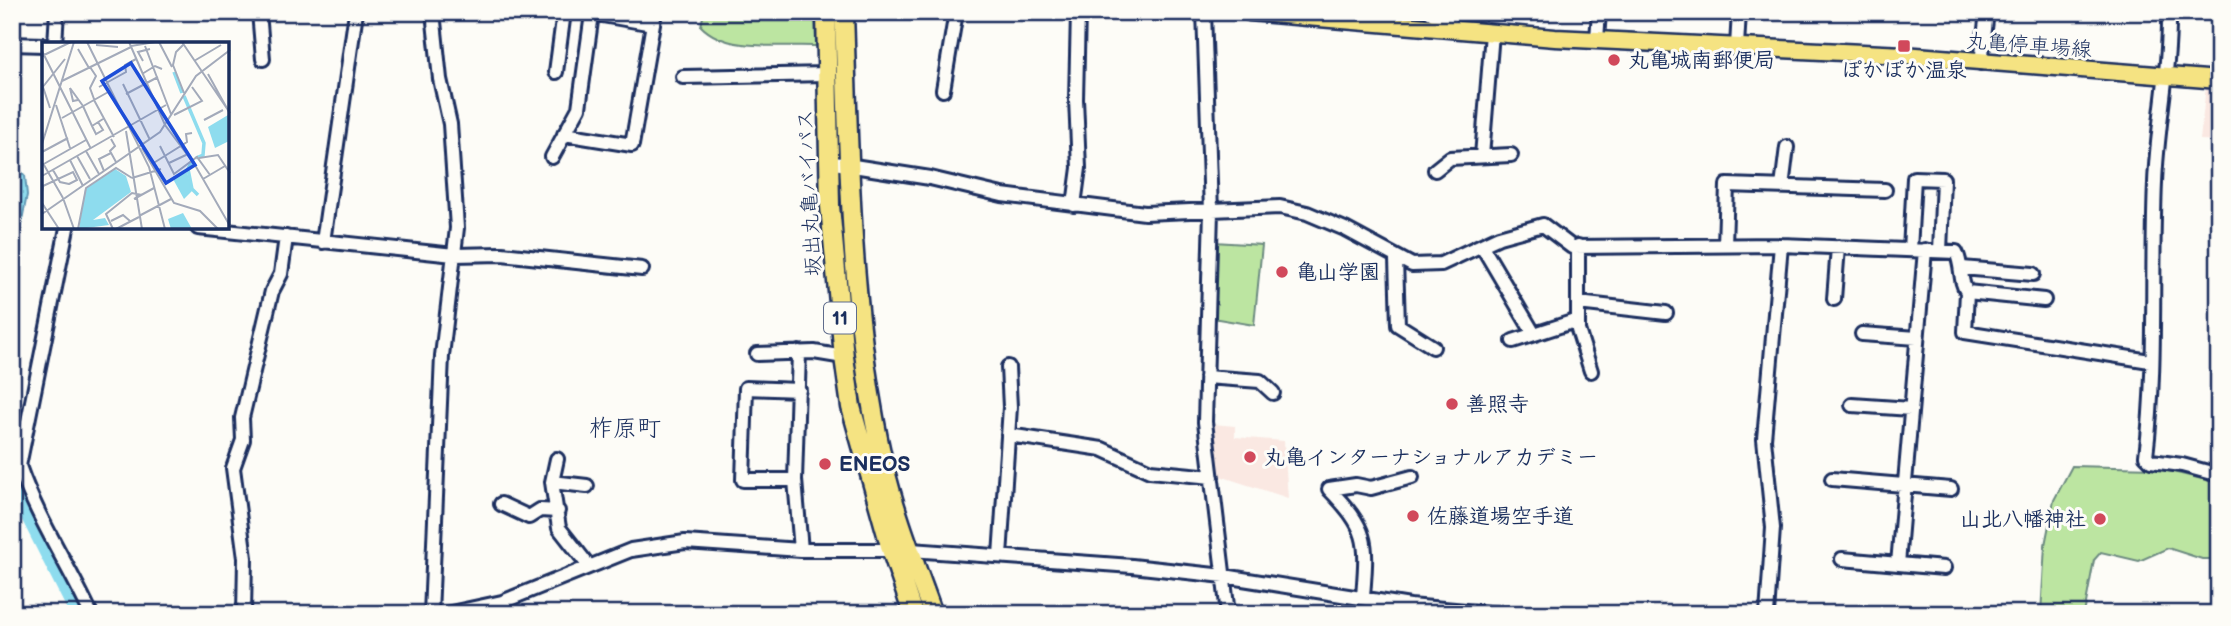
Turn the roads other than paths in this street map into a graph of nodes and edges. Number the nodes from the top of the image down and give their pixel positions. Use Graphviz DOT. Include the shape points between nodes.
graph roads {
  1 [pos="57,12"];
  2 [pos="259,12"];
  3 [pos="356,12"];
  4 [pos="433,12"];
  5 [pos="564,12"];
  6 [pos="826,12"];
  7 [pos="844,12"];
  8 [pos="957,12"];
  9 [pos="1078,12"];
  10 [pos="1204,12"];
  11 [pos="1250,12"];
  12 [pos="1430,12"];
  13 [pos="1599,12"];
  14 [pos="1739,12"];
  15 [pos="1987,12"];
  16 [pos="2169,12"];
  17 [pos="589,13"];
  18 [pos="654,18"];
  19 [pos="1462,31"];
  20 [pos="1492,33"];
  21 [pos="1597,39"];
  22 [pos="55,42"];
  23 [pos="12,44"];
  24 [pos="42,45"];
  25 [pos="1737,46"];
  26 [pos="262,59"];
  27 [pos="1981,63"];
  28 [pos="556,72"];
  29 [pos="827,74"];
  30 [pos="2165,76"];
  31 [pos="683,77"];
  32 [pos="2219,80"];
  33 [pos="943,90"];
  34 [pos="564,134"];
  35 [pos="1787,147"];
  36 [pos="1511,155"];
  37 [pos="1482,156"];
  38 [pos="552,158"];
  39 [pos="828,162"];
  40 [pos="850,166"];
  41 [pos="1435,170"];
  42 [pos="1782,187"];
  43 [pos="1885,190"];
  44 [pos="1074,205"];
  45 [pos="1210,211"];
  46 [pos="67,229"];
  47 [pos="208,229"];
  48 [pos="286,237"];
  49 [pos="323,242"];
  50 [pos="1725,245"];
  51 [pos="1781,245"];
  52 [pos="1482,246"];
  53 [pos="1578,246"];
  54 [pos="1838,247"];
  55 [pos="1910,250"];
  56 [pos="1925,250"];
  57 [pos="1940,251"];
  58 [pos="454,255"];
  59 [pos="1396,259"];
  60 [pos="1962,268"];
  61 [pos="642,269"];
  62 [pos="2033,274"];
  63 [pos="1967,292"];
  64 [pos="1834,299"];
  65 [pos="2044,300"];
  66 [pos="1578,303"];
  67 [pos="1666,313"];
  68 [pos="1578,320"];
  69 [pos="1534,334"];
  70 [pos="1862,334"];
  71 [pos="1917,338"];
  72 [pos="1513,341"];
  73 [pos="1433,347"];
  74 [pos="799,352"];
  75 [pos="757,354"];
  76 [pos="844,357"];
  77 [pos="2150,361"];
  78 [pos="1008,367"];
  79 [pos="1591,371"];
  80 [pos="1206,377"];
  81 [pos="799,390"];
  82 [pos="1273,393"];
  83 [pos="1852,405"];
  84 [pos="1911,408"];
  85 [pos="1009,435"];
  86 [pos="558,459"];
  87 [pos="2219,475"];
  88 [pos="1212,477"];
  89 [pos="1412,477"];
  90 [pos="1832,479"];
  91 [pos="795,480"];
  92 [pos="552,482"];
  93 [pos="1905,485"];
  94 [pos="587,486"];
  95 [pos="1951,489"];
  96 [pos="501,504"];
  97 [pos="558,511"];
  98 [pos="891,549"];
  99 [pos="801,550"];
  100 [pos="911,550"];
  101 [pos="1000,556"];
  102 [pos="1842,559"];
  103 [pos="1898,564"];
  104 [pos="588,565"];
  105 [pos="1944,568"];
  106 [pos="1224,576"];
  107 [pos="1363,597"];
  108 [pos="1483,613"];
  109 [pos="91,614"];
  110 [pos="244,614"];
  111 [pos="431,614"];
  112 [pos="446,614"];
  113 [pos="913,614"];
  114 [pos="933,614"];
  115 [pos="1228,614"];
  116 [pos="1500,614"];
  117 [pos="1768,614"];
  1 -- 22 [label="street"];
  2 -- 26 [label="street"];
  3 -- 49 [label="street"];
  4 -- 58 [label="street" via="450,124 457,228"];
  5 -- 28 [label="street"];
  6 -- 29 [label="highway, 坂出丸亀バイパス / 11"];
  7 -- 40 [label="highway, 坂出丸亀バイパス / 11"];
  8 -- 33 [label="street"];
  9 -- 44 [label="street" via="1079,168"];
  10 -- 45 [label="street"];
  11 -- 19 [label="main road, 丸亀停車場線"];
  12 -- 19 [label="street"];
  13 -- 21 [label="street"];
  14 -- 25 [label="street"];
  15 -- 27 [label="street"];
  16 -- 30 [label="street" via="2171,47"];
  17 -- 18 [label="street"];
  17 -- 34 [label="street" via="579,108"];
  18 -- 34 [label="street" via="632,145"];
  19 -- 20 [label="main road, 丸亀停車場線"];
  20 -- 21 [label="main road, 丸亀停車場線"];
  20 -- 37 [label="street"];
  21 -- 25 [label="main road, 丸亀停車場線"];
  23 -- 24 [label="street"];
  25 -- 27 [label="main road, 丸亀停車場線"];
  27 -- 30 [label="main road, 丸亀停車場線"];
  29 -- 31 [label="street"];
  29 -- 39 [label="highway, 坂出丸亀バイパス / 11"];
  30 -- 32 [label="main road, 丸亀停車場線"];
  30 -- 77 [label="street" via="2155,181"];
  34 -- 38 [label="street"];
  35 -- 42 [label="street"];
  36 -- 37 [label="street"];
  37 -- 41 [label="street" via="1450,158"];
  39 -- 40 [label="street"];
  39 -- 76 [label="highway, 坂出丸亀バイパス / 11"];
  40 -- 44 [label="street"];
  40 -- 100 [label="highway, 坂出丸亀バイパス / 11" via="856,270 874,408 883,463"];
  42 -- 43 [label="street"];
  42 -- 50 [label="street" via="1727,185"];
  44 -- 45 [label="street" via="1145,214"];
  45 -- 59 [label="street" via="1280,208 1307,213"];
  45 -- 80 [label="street"];
  46 -- 109 [label="street" via="19,466 30,499"];
  47 -- 48 [label="street"];
  48 -- 49 [label="street"];
  48 -- 110 [label="street" via="233,468 245,558"];
  49 -- 58 [label="street"];
  50 -- 51 [label="street"];
  50 -- 53 [label="street"];
  51 -- 54 [label="street"];
  51 -- 117 [label="street" via="1764,439 1773,528"];
  52 -- 53 [label="street" via="1543,225 1562,241"];
  52 -- 59 [label="street" via="1441,264 1412,265"];
  52 -- 69 [label="street"];
  53 -- 66 [label="street"];
  54 -- 55 [label="street"];
  54 -- 64 [label="street"];
  55 -- 56 [label="street"];
  55 -- 57 [label="street" via="1914,178 1943,179"];
  56 -- 57 [label="street"];
  56 -- 71 [label="street"];
  57 -- 60 [label="street" via="1956,252"];
  58 -- 61 [label="street" via="502,254"];
  58 -- 111 [label="street" via="441,370"];
  59 -- 73 [label="street" via="1398,325"];
  60 -- 62 [label="street"];
  60 -- 63 [label="street"];
  63 -- 65 [label="street"];
  63 -- 77 [label="street" via="1965,332"];
  66 -- 67 [label="street"];
  66 -- 68 [label="street"];
  68 -- 69 [label="street"];
  68 -- 79 [label="street"];
  69 -- 72 [label="street"];
  70 -- 71 [label="street"];
  71 -- 84 [label="street"];
  74 -- 75 [label="street"];
  74 -- 76 [label="street"];
  74 -- 81 [label="street"];
  76 -- 98 [label="highway, 坂出丸亀バイパス / 11" via="851,407"];
  77 -- 87 [label="street" via="2146,456 2151,461"];
  78 -- 85 [label="street"];
  80 -- 82 [label="street" via="1260,381"];
  80 -- 88 [label="street" via="1205,422"];
  81 -- 91 [label="street"];
  81 -- 91 [label="street" via="746,388 743,480"];
  83 -- 84 [label="street"];
  84 -- 93 [label="street"];
  85 -- 88 [label="street" via="1102,449 1150,471"];
  85 -- 101 [label="street"];
  86 -- 92 [label="street"];
  88 -- 106 [label="street"];
  89 -- 107 [label="street" via="1371,488 1329,489 1359,524 1365,541"];
  90 -- 93 [label="street"];
  91 -- 99 [label="street"];
  92 -- 94 [label="street"];
  92 -- 97 [label="street"];
  93 -- 95 [label="street"];
  93 -- 103 [label="street"];
  96 -- 97 [label="street" via="529,517 540,510"];
  97 -- 104 [label="street" via="559,528"];
  98 -- 99 [label="street"];
  98 -- 100 [label="street"];
  98 -- 113 [label="highway, 坂出丸亀バイパス / 11"];
  99 -- 104 [label="street" via="685,542 631,550"];
  100 -- 101 [label="street"];
  100 -- 114 [label="highway, 坂出丸亀バイパス / 11"];
  101 -- 106 [label="street"];
  102 -- 103 [label="street"];
  103 -- 105 [label="street"];
  104 -- 112 [label="street" via="502,602"];
  106 -- 107 [label="street"];
  106 -- 115 [label="street"];
  107 -- 108 [label="street"];
  108 -- 116 [label="street"];
}
